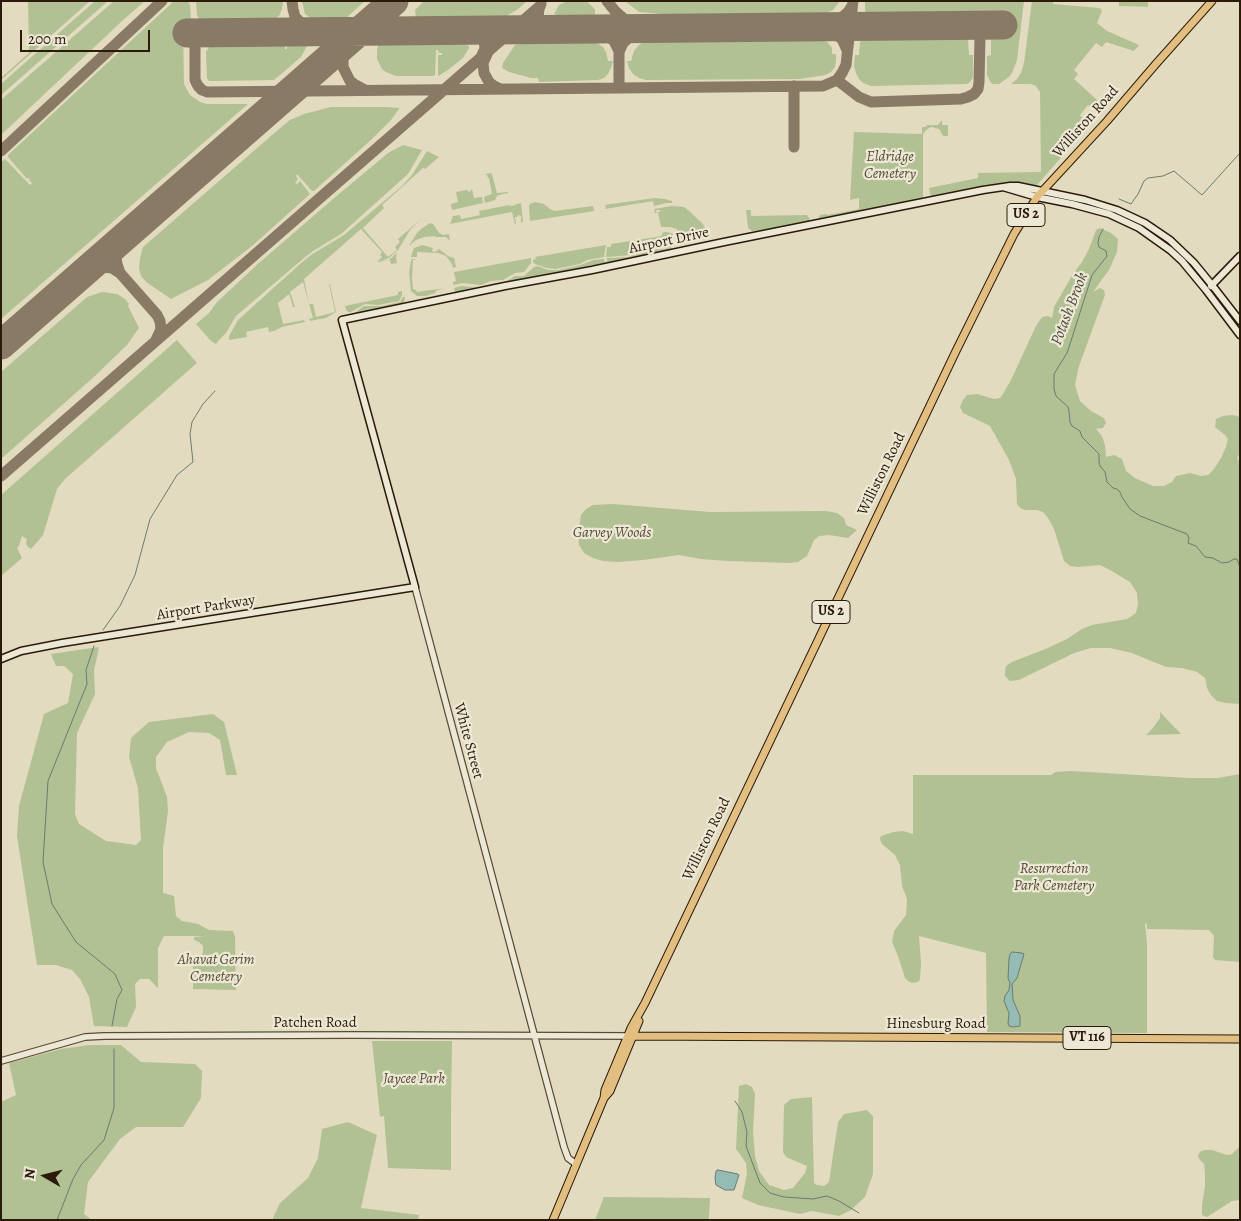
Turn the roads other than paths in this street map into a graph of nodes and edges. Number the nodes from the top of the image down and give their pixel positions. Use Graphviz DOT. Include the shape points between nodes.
graph roads {
  1 [pos="1212,1"];
  2 [pos="1040,194"];
  3 [pos="1097,203"];
  4 [pos="1089,208"];
  5 [pos="1240,256"];
  6 [pos="1212,285"];
  7 [pos="1206,290"];
  8 [pos="342,320"];
  9 [pos="1240,321"];
  10 [pos="1240,335"];
  11 [pos="415,588"];
  12 [pos="1,659"];
  13 [pos="535,1036"];
  14 [pos="630,1036"];
  15 [pos="1240,1039"];
  16 [pos="1,1060"];
  17 [pos="576,1164"];
  18 [pos="553,1220"];
  1 -- 2 [label="main road, Williston Road / US 2"];
  2 -- 3 [label="main road"];
  2 -- 4 [label="main road"];
  2 -- 8 [label="main road, Airport Drive" via="1018,186 1002,187"];
  2 -- 14 [label="main road, Williston Road / US 2" via="1014,234 956,351"];
  3 -- 4 [label="main road"];
  3 -- 6 [label="main road" via="1145,223 1170,240"];
  4 -- 7 [label="main road" via="1124,220 1152,237 1182,261"];
  5 -- 6 [label="main road"];
  6 -- 7 [label="main road"];
  6 -- 9 [label="main road"];
  7 -- 10 [label="main road"];
  8 -- 11 [label="main road, White Street"];
  11 -- 12 [label="main road, Airport Parkway" via="62,643 21,651"];
  11 -- 13 [label="street, White Street"];
  13 -- 14 [label="street, Patchen Road"];
  13 -- 16 [label="street, Patchen Road" via="104,1036 84,1037"];
  13 -- 17 [label="street, White Street" via="564,1147 568,1158"];
  14 -- 15 [label="main road, Hinesburg Road / VT 116"];
  14 -- 17 [label="main road, Williston Road / US 2" via="610,1091"];
  17 -- 18 [label="main road, Williston Road / US 2"];
}
